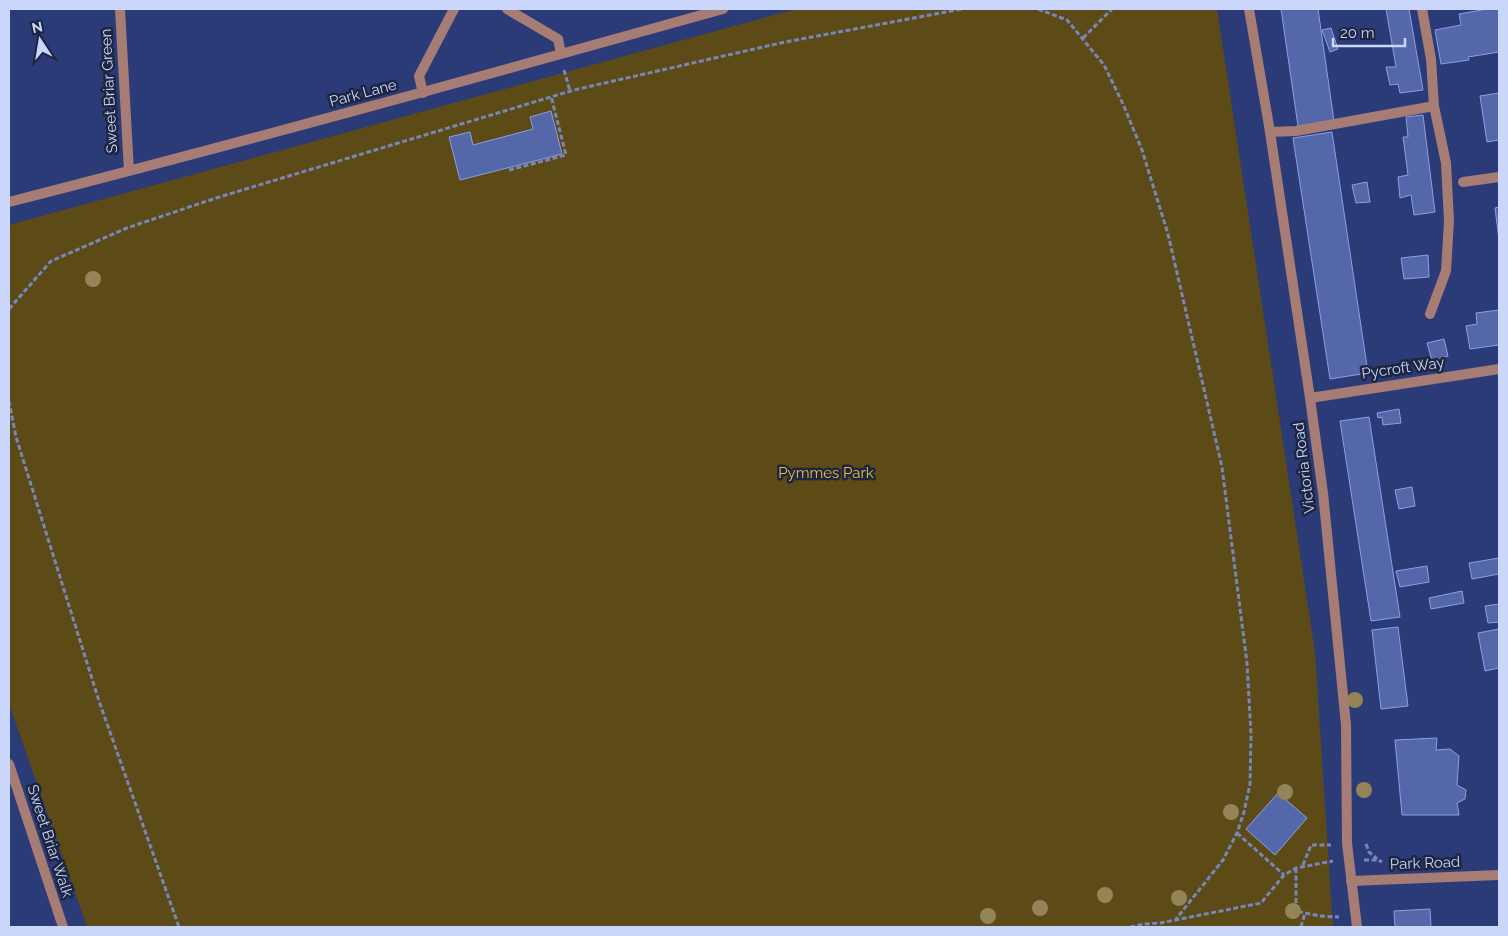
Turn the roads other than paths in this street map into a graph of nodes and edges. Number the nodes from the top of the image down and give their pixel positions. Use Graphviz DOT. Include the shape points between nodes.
graph roads {
  1 [pos="120,9"];
  2 [pos="454,9"];
  3 [pos="507,9"];
  4 [pos="723,9"];
  5 [pos="1249,9"];
  6 [pos="1422,9"];
  7 [pos="561,52"];
  8 [pos="423,92"];
  9 [pos="1434,106"];
  10 [pos="1270,132"];
  11 [pos="129,171"];
  12 [pos="1499,177"];
  13 [pos="1463,182"];
  14 [pos="9,202"];
  15 [pos="1430,314"];
  16 [pos="1499,369"];
  17 [pos="1310,398"];
  18 [pos="9,764"];
  19 [pos="1499,875"];
  20 [pos="1351,881"];
  21 [pos="63,927"];
  22 [pos="1356,927"];
  1 -- 11 [label="street, Sweet Briar Green"];
  2 -- 8 [label="street" via="419,76"];
  3 -- 7 [label="street" via="558,39"];
  4 -- 7 [label="street, Park Lane"];
  5 -- 10 [label="street, Victoria Road"];
  6 -- 9 [label="street" via="1431,59"];
  7 -- 8 [label="street, Park Lane"];
  8 -- 11 [label="street, Park Lane"];
  9 -- 10 [label="street" via="1296,131"];
  9 -- 15 [label="street" via="1446,163 1449,221 1446,272"];
  10 -- 17 [label="street, Victoria Road"];
  11 -- 14 [label="street, Park Lane"];
  12 -- 13 [label="street"];
  16 -- 17 [label="street, Pycroft Way"];
  17 -- 20 [label="street, Victoria Road" via="1346,725 1347,843"];
  18 -- 21 [label="street, Sweet Briar Walk"];
  19 -- 20 [label="street, Park Road"];
  20 -- 22 [label="street, Victoria Road"];
}
